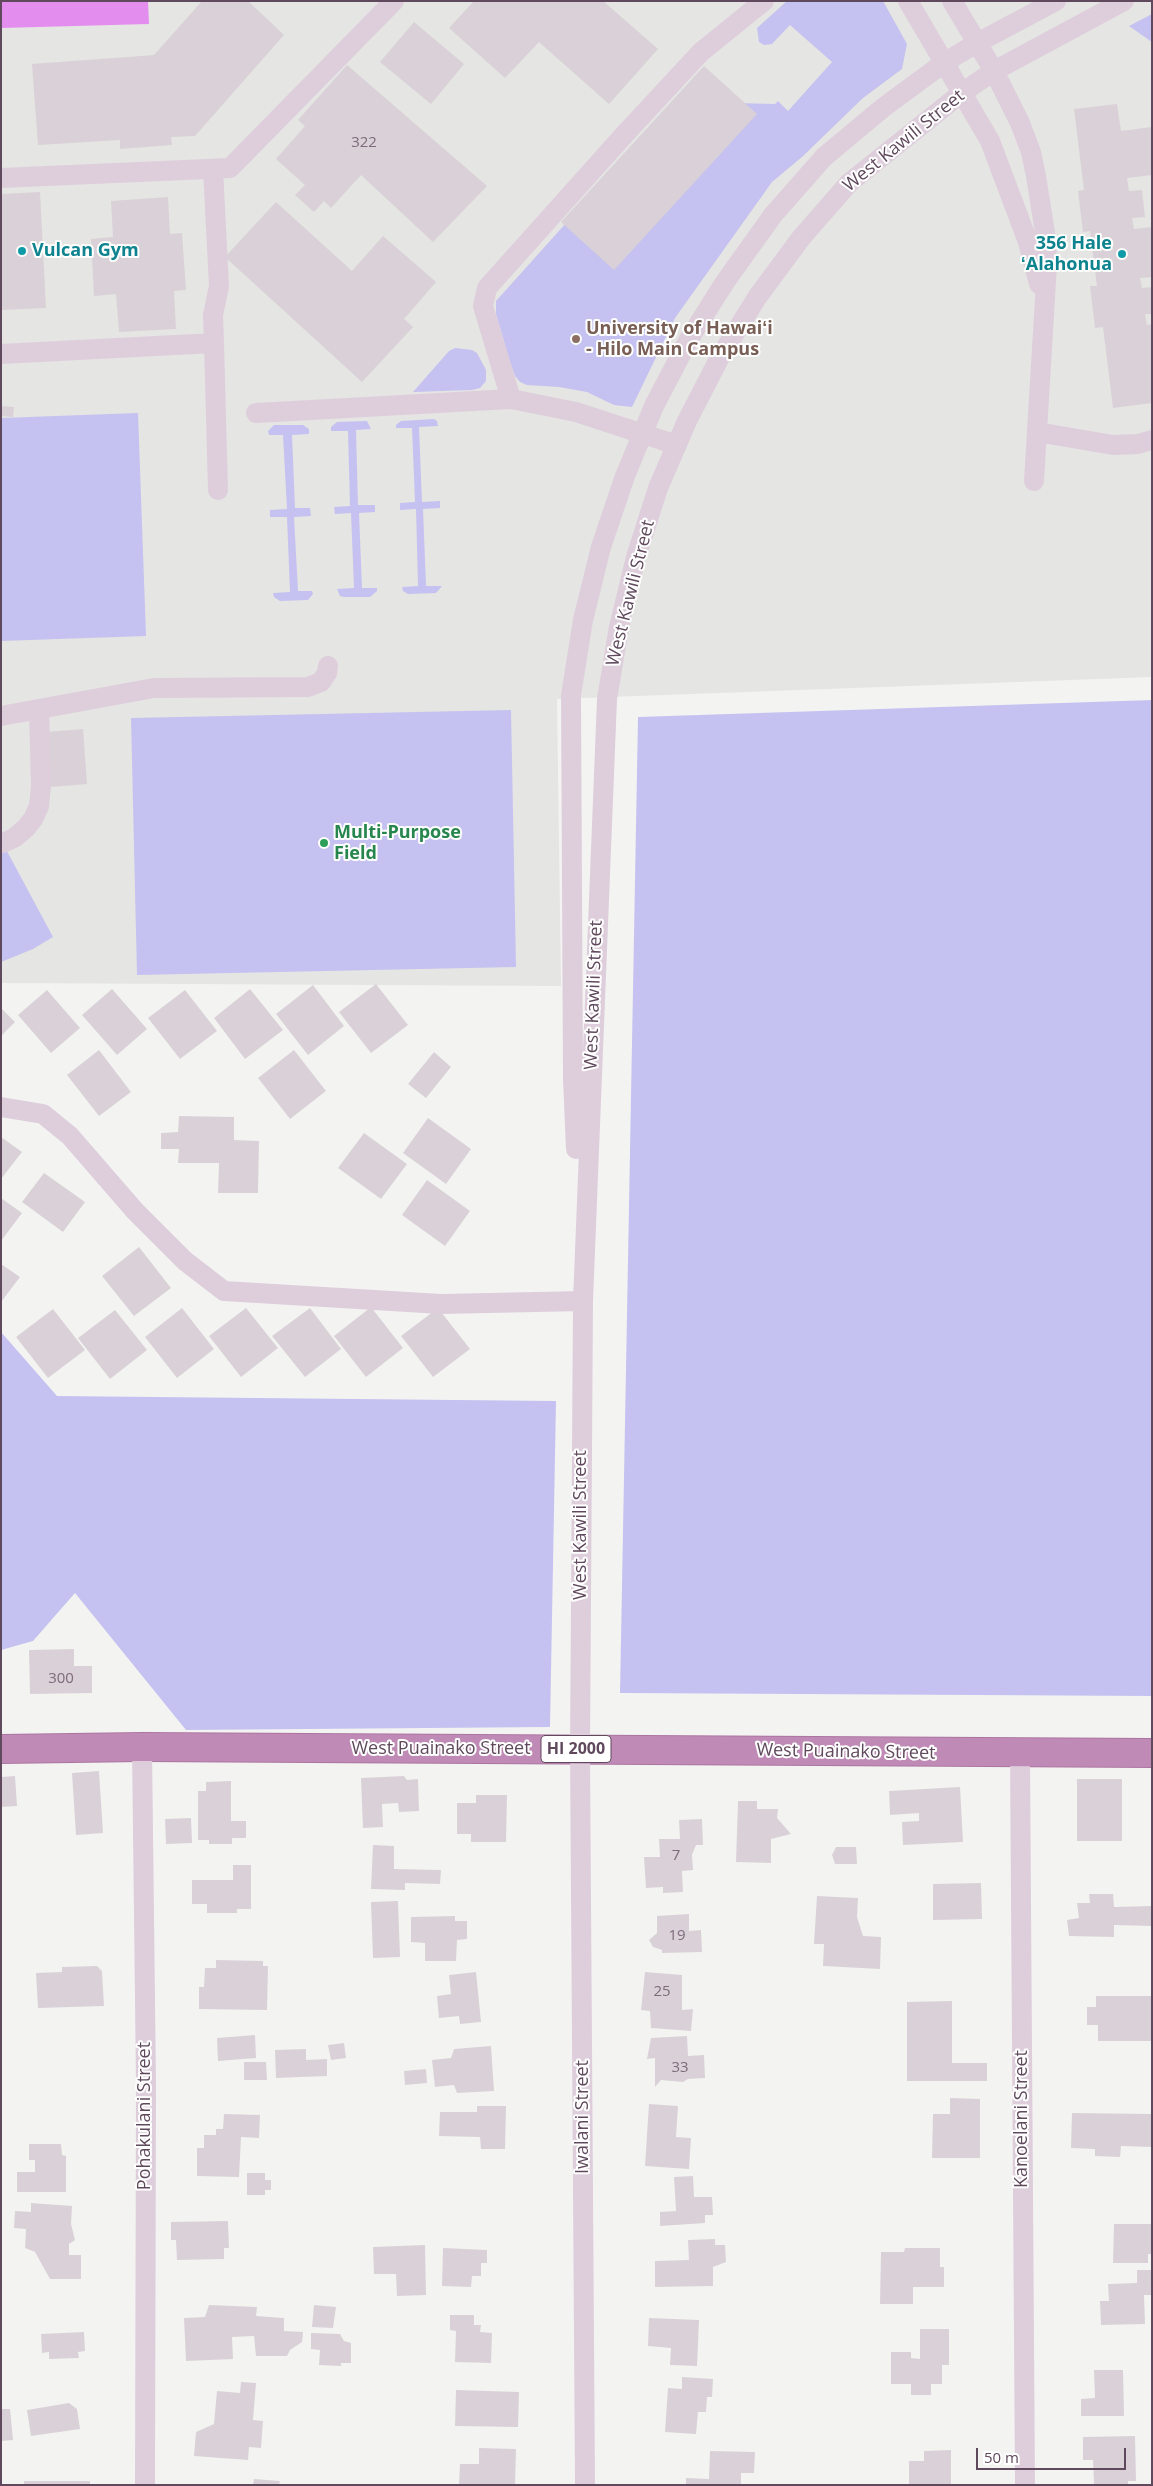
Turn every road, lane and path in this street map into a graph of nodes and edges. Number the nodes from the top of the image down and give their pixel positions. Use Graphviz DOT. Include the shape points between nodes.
graph roads {
  1 [pos="394,1"];
  2 [pos="764,1"];
  3 [pos="908,1"];
  4 [pos="952,1"];
  5 [pos="1056,1"];
  6 [pos="1124,1"];
  7 [pos="977,43"];
  8 [pos="945,62"];
  9 [pos="994,72"];
  10 [pos="963,92"];
  11 [pos="212,169"];
  12 [pos="1,178"];
  13 [pos="1044,306"];
  14 [pos="214,343"];
  15 [pos="1,354"];
  16 [pos="511,399"];
  17 [pos="256,413"];
  18 [pos="1037,432"];
  19 [pos="643,433"];
  20 [pos="1152,440"];
  21 [pos="676,446"];
  22 [pos="1034,481"];
  23 [pos="218,490"];
  24 [pos="328,666"];
  25 [pos="39,709"];
  26 [pos="1,716"];
  27 [pos="3,843"];
  28 [pos="1,1107"];
  29 [pos="583,1301"];
  30 [pos="142,1747"];
  31 [pos="1,1750"];
  32 [pos="580,1750"];
  33 [pos="1152,1753"];
  34 [pos="1020,1754"];
  35 [pos="145,2485"];
  36 [pos="585,2485"];
  37 [pos="1025,2485"];
  1 -- 11 [label="street" via="230,168"];
  2 -- 16 [label="street" via="701,52 487,288 483,306"];
  3 -- 8 [label="street"];
  4 -- 7 [label="street"];
  5 -- 7 [label="street, West Kawili Street"];
  6 -- 9 [label="street, West Kawili Street"];
  7 -- 8 [label="street, West Kawili Street"];
  7 -- 9 [label="street"];
  8 -- 10 [label="street"];
  8 -- 19 [label="street, West Kawili Street" via="825,156 773,215 728,276 689,340"];
  9 -- 10 [label="street, West Kawili Street"];
  9 -- 13 [label="street" via="1031,152 1046,239"];
  10 -- 13 [label="street" via="990,140 1015,203"];
  10 -- 21 [label="street, West Kawili Street" via="849,183 801,238 758,296 720,357"];
  11 -- 12 [label="street"];
  11 -- 14 [label="street" via="219,286 213,315"];
  13 -- 18 [label="street"];
  14 -- 15 [label="street"];
  14 -- 23 [label="street"];
  16 -- 17 [label="street"];
  16 -- 19 [label="street" via="576,412"];
  18 -- 20 [label="street" via="1113,445"];
  18 -- 22 [label="street"];
  19 -- 21 [label="street"];
  19 -- 29 [label="street, West Kawili Street" via="601,547 583,620 571,695 573,1079"];
  21 -- 29 [label="street, West Kawili Street" via="658,488 636,557 619,627 607,699"];
  24 -- 25 [label="street" via="321,682 308,687 154,688"];
  25 -- 26 [label="street"];
  25 -- 27 [label="street" via="39,806 26,828"];
  28 -- 29 [label="street" via="43,1114 70,1136 156,1233 224,1291 441,1304"];
  29 -- 32 [label="street, West Kawili Street"];
  30 -- 31 [label="highway, West Puainako Street / HI 2000"];
  30 -- 32 [label="highway, West Puainako Street / HI 2000"];
  30 -- 35 [label="street, Pohakulani Street" via="146,2084"];
  32 -- 34 [label="highway, West Puainako Street / HI 2000"];
  32 -- 36 [label="street, Iwalani Street"];
  33 -- 34 [label="highway, West Puainako Street / HI 2000"];
  34 -- 37 [label="street, Kanoelani Street"];
}
